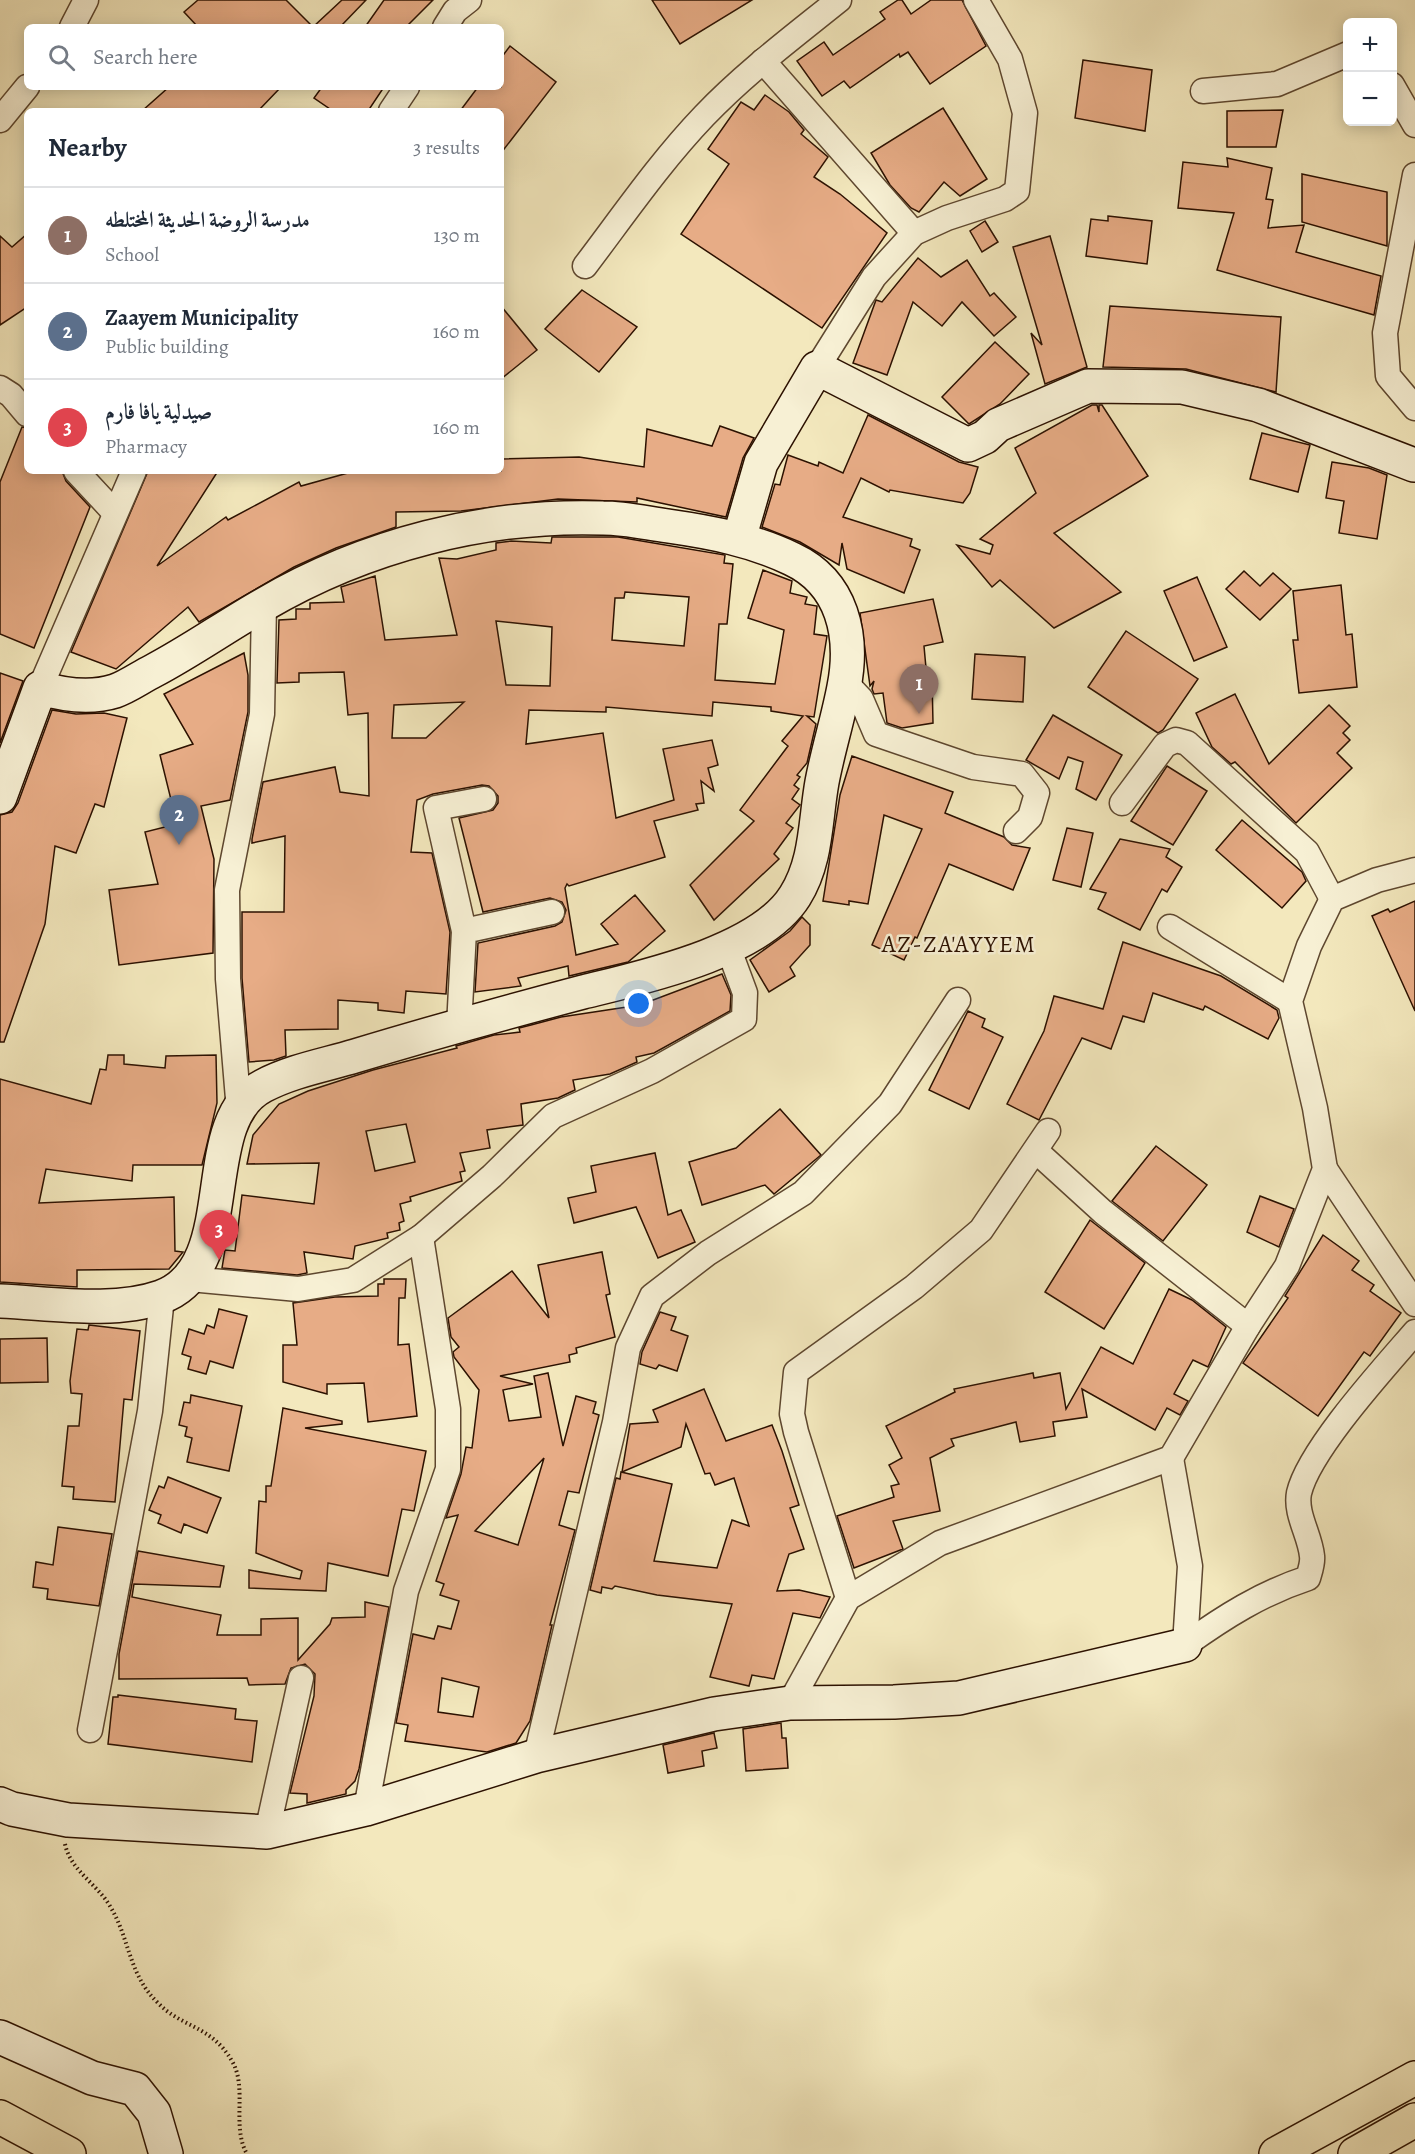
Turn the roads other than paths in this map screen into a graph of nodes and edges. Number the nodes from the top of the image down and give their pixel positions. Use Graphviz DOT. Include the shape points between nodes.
graph roads {
  1 [pos="86,0"];
  2 [pos="839,0"];
  3 [pos="976,0"];
  4 [pos="74,24"];
  5 [pos="1343,56"];
  6 [pos="763,61"];
  7 [pos="25,90"];
  8 [pos="1203,91"];
  9 [pos="1397,94"];
  10 [pos="0,120"];
  11 [pos="1415,125"];
  12 [pos="1415,175"];
  13 [pos="914,233"];
  14 [pos="585,267"];
  15 [pos="816,368"];
  16 [pos="0,387"];
  17 [pos="1415,408"];
  18 [pos="24,410"];
  19 [pos="1415,464"];
  20 [pos="79,474"];
  21 [pos="133,474"];
  22 [pos="115,513"];
  23 [pos="739,539"];
  24 [pos="264,604"];
  25 [pos="845,682"];
  26 [pos="40,688"];
  27 [pos="0,797"];
  28 [pos="484,799"];
  29 [pos="1122,803"];
  30 [pos="1016,831"];
  31 [pos="1415,870"];
  32 [pos="1332,899"];
  33 [pos="552,912"];
  34 [pos="1170,927"];
  35 [pos="464,931"];
  36 [pos="728,947"];
  37 [pos="958,1000"];
  38 [pos="1290,1001"];
  39 [pos="459,1028"];
  40 [pos="239,1111"];
  41 [pos="1325,1169"];
  42 [pos="421,1237"];
  43 [pos="190,1280"];
  44 [pos="162,1297"];
  45 [pos="0,1301"];
  46 [pos="1415,1304"];
  47 [pos="1248,1326"];
  48 [pos="1415,1332"];
  49 [pos="1171,1458"];
  50 [pos="848,1598"];
  51 [pos="1185,1645"];
  52 [pos="301,1678"];
  53 [pos="790,1703"];
  54 [pos="90,1730"];
  55 [pos="536,1756"];
  56 [pos="0,1804"];
  57 [pos="366,1809"];
  58 [pos="267,1832"];
  59 [pos="0,2037"];
  60 [pos="1415,2078"];
  61 [pos="0,2117"];
  62 [pos="1415,2120"];
  63 [pos="0,2136"];
  64 [pos="162,2149"];
  65 [pos="31,2154"];
  66 [pos="69,2154"];
  67 [pos="1276,2154"];
  68 [pos="1355,2154"];
  1 -- 4 [label="street"];
  2 -- 6 [label="street"];
  3 -- 13 [label="street" via="1010,59 1025,113 1017,191"];
  5 -- 8 [label="street" via="1277,84"];
  6 -- 13 [label="street"];
  6 -- 14 [label="street" via="674,150"];
  7 -- 10 [label="street"];
  9 -- 11 [label="street"];
  12 -- 17 [label="street" via="1385,333 1388,376"];
  13 -- 15 [label="street" via="874,277"];
  15 -- 19 [label="street" via="968,445 998,425 1088,386 1182,387 1258,405"];
  15 -- 23 [label="street" via="761,463"];
  16 -- 18 [label="street"];
  20 -- 22 [label="street"];
  21 -- 22 [label="street"];
  22 -- 26 [label="street"];
  23 -- 24 [label="street" via="608,518 508,522 398,545"];
  23 -- 25 [label="street" via="795,560 816,574 834,595 844,618 848,646"];
  24 -- 26 [label="street" via="196,648 114,691 71,696"];
  24 -- 40 [label="street" via="262,714 227,890 228,979"];
  25 -- 30 [label="street" via="861,699 876,734 973,767 1022,774 1037,793 1030,817"];
  25 -- 36 [label="street" via="822,783 812,858 794,898 770,922"];
  26 -- 27 [label="street"];
  28 -- 35 [label="street" via="436,808"];
  29 -- 32 [label="street" via="1164,745 1176,740 1187,744 1307,852"];
  31 -- 32 [label="street" via="1377,880"];
  32 -- 38 [label="street" via="1309,946"];
  33 -- 35 [label="street"];
  34 -- 38 [label="street"];
  35 -- 39 [label="street"];
  36 -- 39 [label="street" via="664,972"];
  36 -- 42 [label="street" via="745,993 744,1019 652,1071 553,1116 492,1176"];
  37 -- 55 [label="street" via="890,1104 803,1193 708,1253 652,1296 628,1348 615,1422"];
  38 -- 41 [label="street"];
  39 -- 40 [label="street" via="358,1055 258,1088"];
  40 -- 43 [label="street" via="231,1118 205,1252"];
  41 -- 46 [label="street"];
  41 -- 47 [label="street" via="1287,1266"];
  42 -- 43 [label="street" via="354,1280 298,1288"];
  42 -- 57 [label="street" via="448,1409 448,1469 406,1591"];
  43 -- 44 [label="street"];
  44 -- 45 [label="street" via="107,1307"];
  44 -- 54 [label="street" via="150,1411"];
  47 -- 49 [label="street"];
  47 -- 50 [label="street" via="1103,1212 1042,1141 981,1230 914,1287 796,1372 792,1414 796,1432"];
  48 -- 51 [label="street" via="1313,1461 1299,1494 1300,1515 1312,1557 1308,1578 1233,1611"];
  49 -- 50 [label="street" via="940,1543"];
  49 -- 51 [label="street" via="1190,1566"];
  50 -- 53 [label="street"];
  51 -- 53 [label="street" via="959,1698"];
  52 -- 58 [label="street"];
  53 -- 55 [label="street" via="714,1714"];
  55 -- 57 [label="street"];
  56 -- 58 [label="street" via="68,1820"];
  57 -- 58 [label="street"];
  59 -- 64 [label="street" via="92,2078 135,2089 154,2113"];
  60 -- 67 [label="highway"];
  61 -- 66 [label="highway"];
  62 -- 68 [label="highway"];
  63 -- 65 [label="highway"];
}
